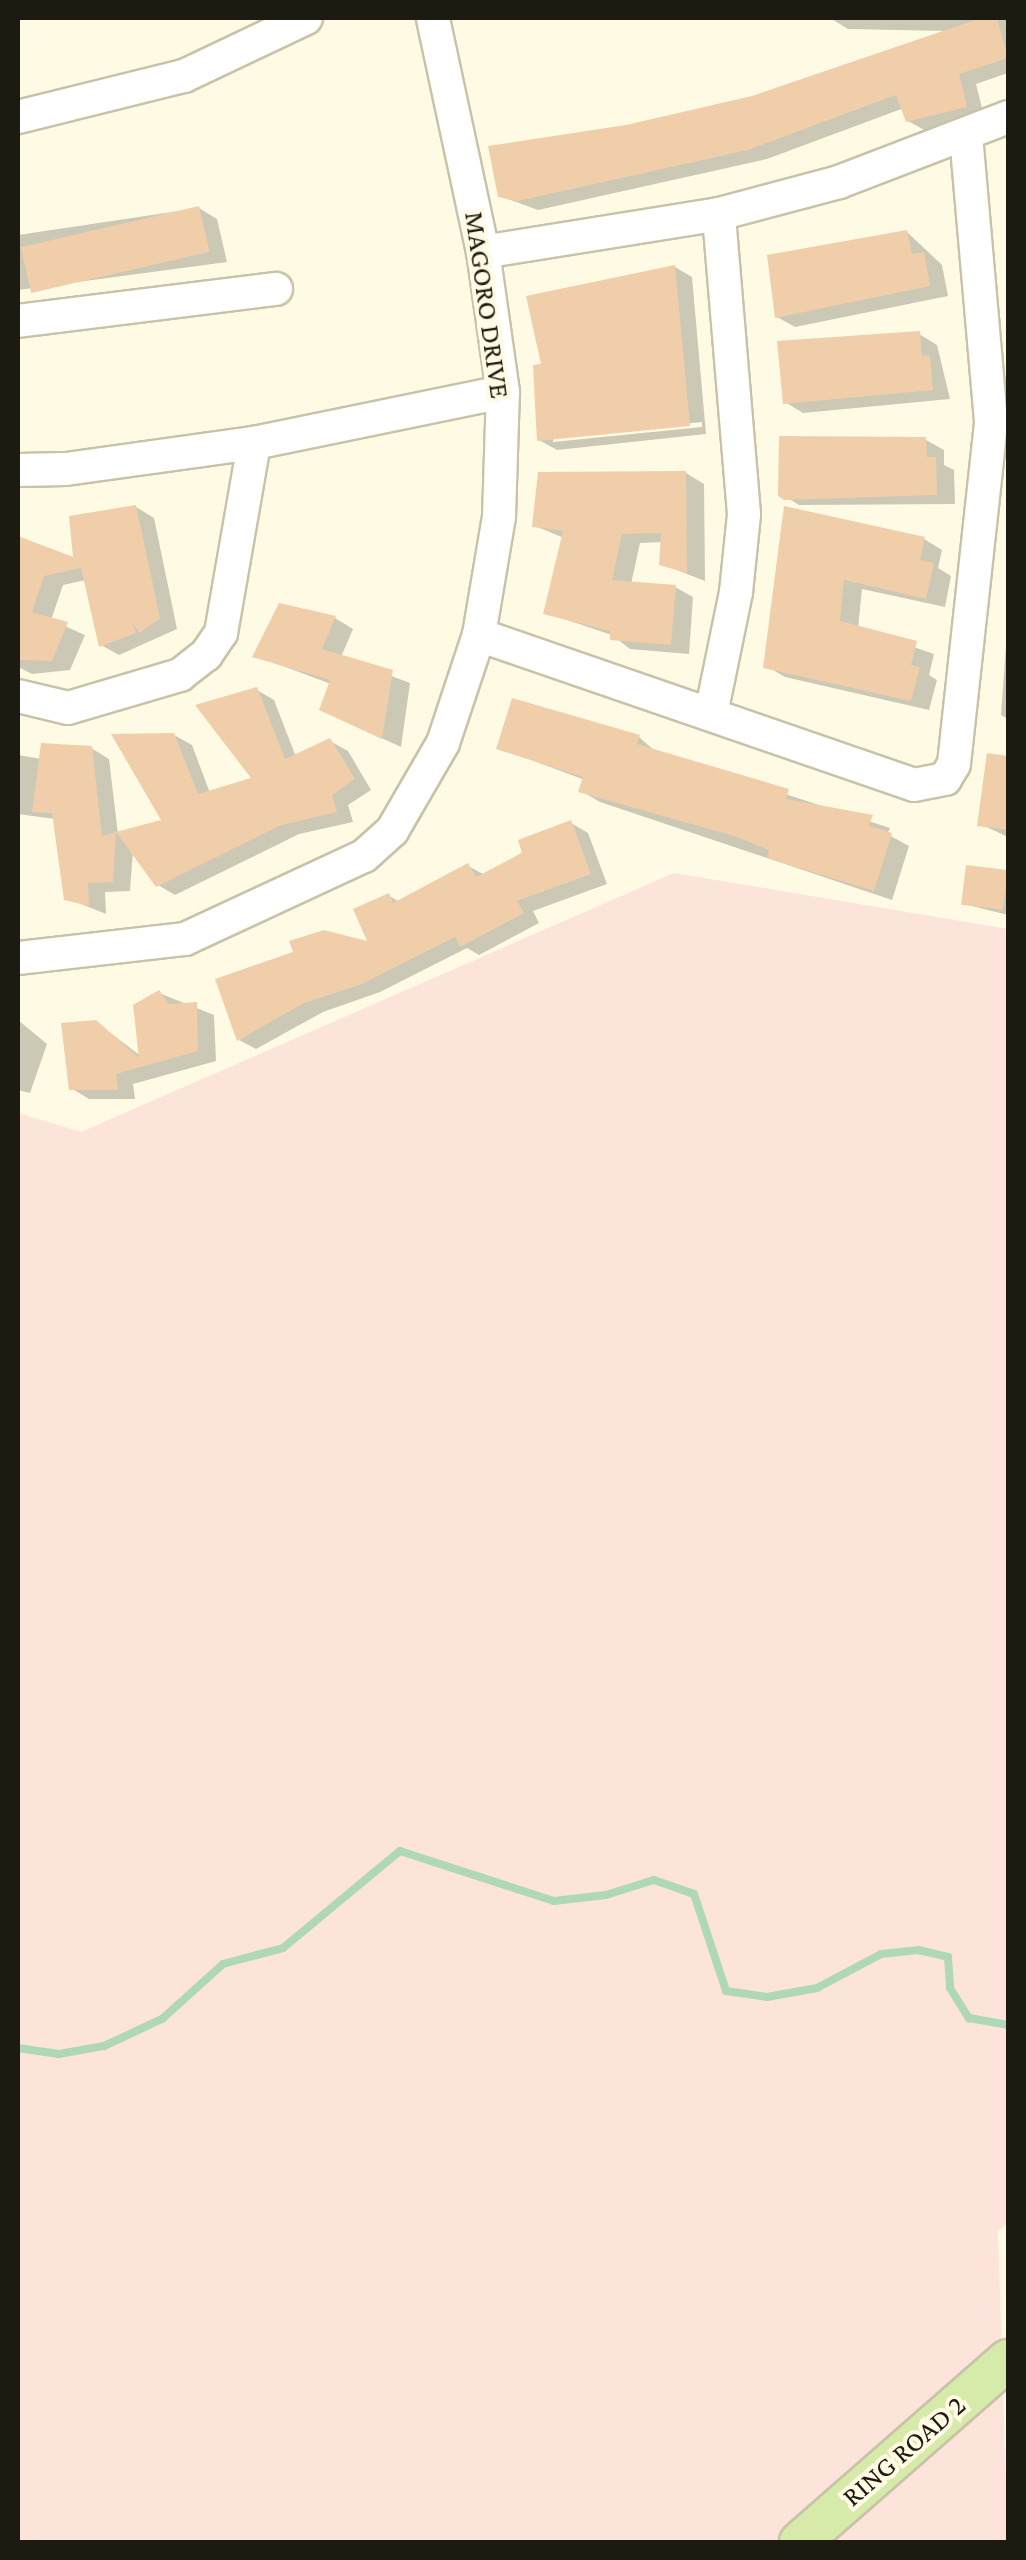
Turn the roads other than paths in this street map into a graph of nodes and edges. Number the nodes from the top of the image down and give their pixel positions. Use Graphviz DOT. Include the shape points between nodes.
graph roads {
  1 [pos="306,18"];
  2 [pos="433,18"];
  3 [pos="1008,117"];
  4 [pos="18,118"];
  5 [pos="966,134"];
  6 [pos="719,214"];
  7 [pos="482,252"];
  8 [pos="276,289"];
  9 [pos="18,321"];
  10 [pos="503,392"];
  11 [pos="254,443"];
  12 [pos="18,470"];
  13 [pos="479,635"];
  14 [pos="18,696"];
  15 [pos="710,714"];
  16 [pos="18,958"];
  17 [pos="1008,2360"];
  18 [pos="800,2542"];
  1 -- 4 [label="street" via="184,76"];
  2 -- 7 [label="street, MAGORO DRIVE"];
  3 -- 5 [label="street"];
  5 -- 6 [label="street" via="839,182"];
  5 -- 15 [label="street" via="991,421 954,764 945,780 914,785"];
  6 -- 7 [label="street"];
  6 -- 15 [label="street" via="744,514 736,592"];
  7 -- 10 [label="street, MAGORO DRIVE"];
  8 -- 9 [label="street"];
  10 -- 11 [label="street"];
  10 -- 13 [label="street, MAGORO DRIVE" via="499,516"];
  11 -- 12 [label="street" via="66,470"];
  11 -- 14 [label="street" via="221,633 206,654 180,675 68,708"];
  13 -- 15 [label="street"];
  13 -- 16 [label="street, MAGORO DRIVE" via="443,743 392,831 364,856 185,939"];
  17 -- 18 [label="main road, RING ROAD 2"];
}
